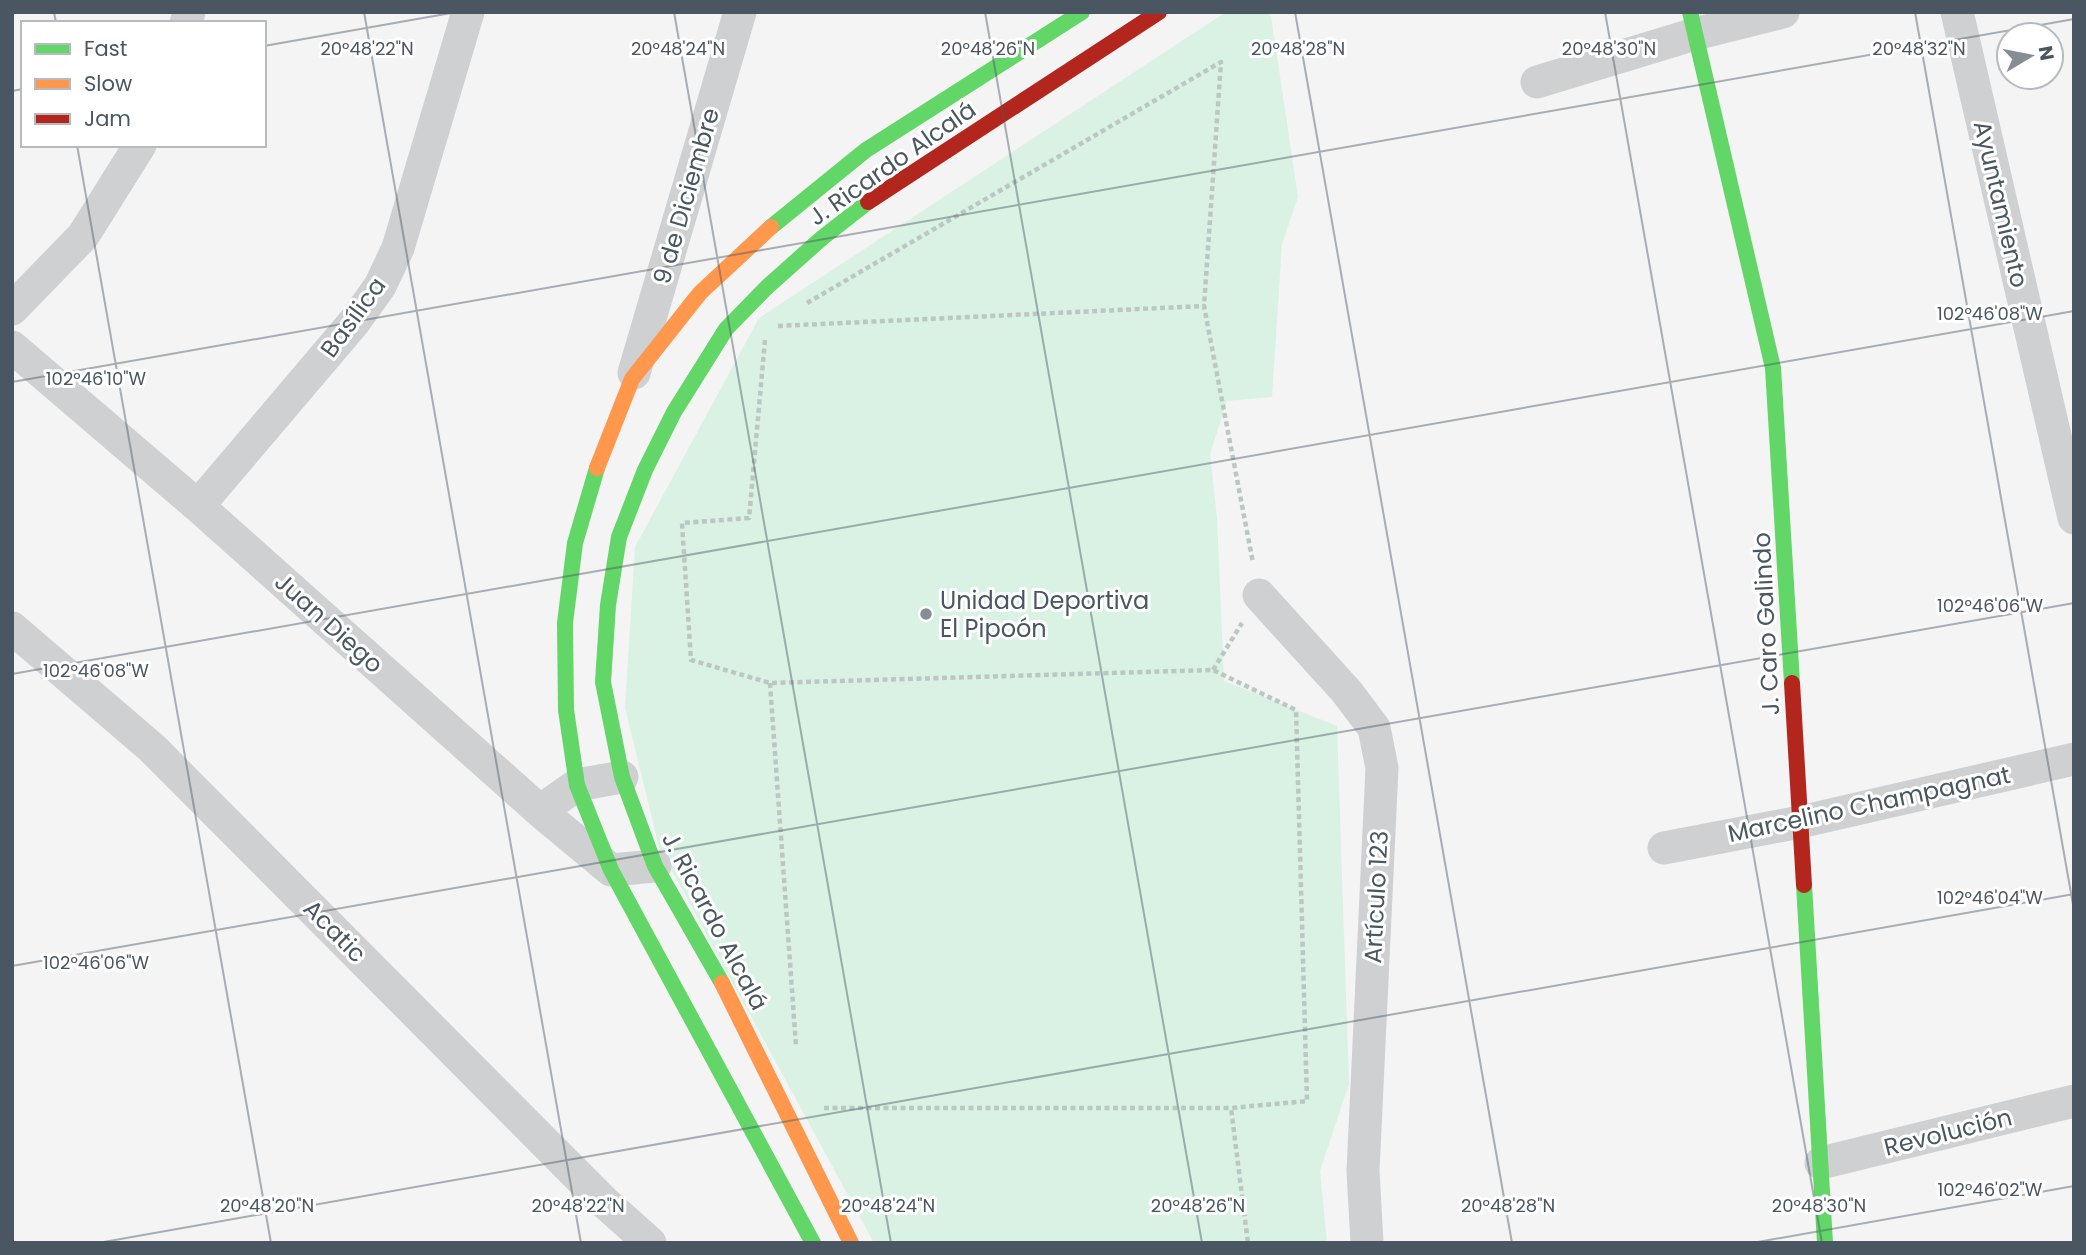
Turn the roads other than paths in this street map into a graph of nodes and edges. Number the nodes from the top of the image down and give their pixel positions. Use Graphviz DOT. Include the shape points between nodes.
graph roads {
  1 [pos="468,12"];
  2 [pos="740,12"];
  3 [pos="1082,12"];
  4 [pos="1160,12"];
  5 [pos="1783,12"];
  6 [pos="1957,12"];
  7 [pos="1693,23"];
  8 [pos="1537,82"];
  9 [pos="139,147"];
  10 [pos="12,309"];
  11 [pos="12,347"];
  12 [pos="632,379"];
  13 [pos="198,506"];
  14 [pos="2074,518"];
  15 [pos="1259,594"];
  16 [pos="12,628"];
  17 [pos="2074,758"];
  18 [pos="622,777"];
  19 [pos="577,785"];
  20 [pos="540,811"];
  21 [pos="1800,822"];
  22 [pos="1664,848"];
  23 [pos="654,866"];
  24 [pos="611,870"];
  25 [pos="2074,1101"];
  26 [pos="1821,1163"];
  27 [pos="650,1243"];
  28 [pos="813,1243"];
  29 [pos="851,1243"];
  30 [pos="1367,1243"];
  31 [pos="1825,1243"];
  1 -- 13 [label="street, Basílica" via="398,248 380,286"];
  2 -- 12 [label="street, 9 de Diciembre"];
  3 -- 12 [label="street, J. Ricardo Alcalá" via="866,150 785,214 700,293"];
  4 -- 18 [label="street, J. Ricardo Alcalá" via="873,198 776,279 726,329 674,412 645,470 620,537 608,606 603,682"];
  5 -- 7 [label="street"];
  6 -- 14 [label="street, Ayuntamiento"];
  7 -- 8 [label="street"];
  7 -- 21 [label="street, J. Caro Galindo" via="1773,368"];
  9 -- 10 [label="street" via="83,236"];
  11 -- 13 [label="street, Juan Diego"];
  12 -- 19 [label="street, J. Ricardo Alcalá" via="599,460 575,543 565,623 565,685"];
  13 -- 20 [label="street, Juan Diego"];
  15 -- 30 [label="street, Artículo 123" via="1374,728 1382,768 1363,1171"];
  16 -- 27 [label="street, Acatic" via="152,748"];
  17 -- 21 [label="street, Marcelino Champagnat"];
  18 -- 19 [label="street"];
  18 -- 23 [label="street, J. Ricardo Alcalá"];
  19 -- 20 [label="street"];
  19 -- 24 [label="street, J. Ricardo Alcalá"];
  20 -- 24 [label="street, Juan Diego"];
  21 -- 22 [label="street, Marcelino Champagnat"];
  21 -- 26 [label="street, J. Caro Galindo"];
  23 -- 24 [label="street"];
  23 -- 29 [label="street, J. Ricardo Alcalá" via="731,999"];
  24 -- 28 [label="street, J. Ricardo Alcalá"];
  25 -- 26 [label="street, Revolución"];
  26 -- 31 [label="street, J. Caro Galindo"];
}
